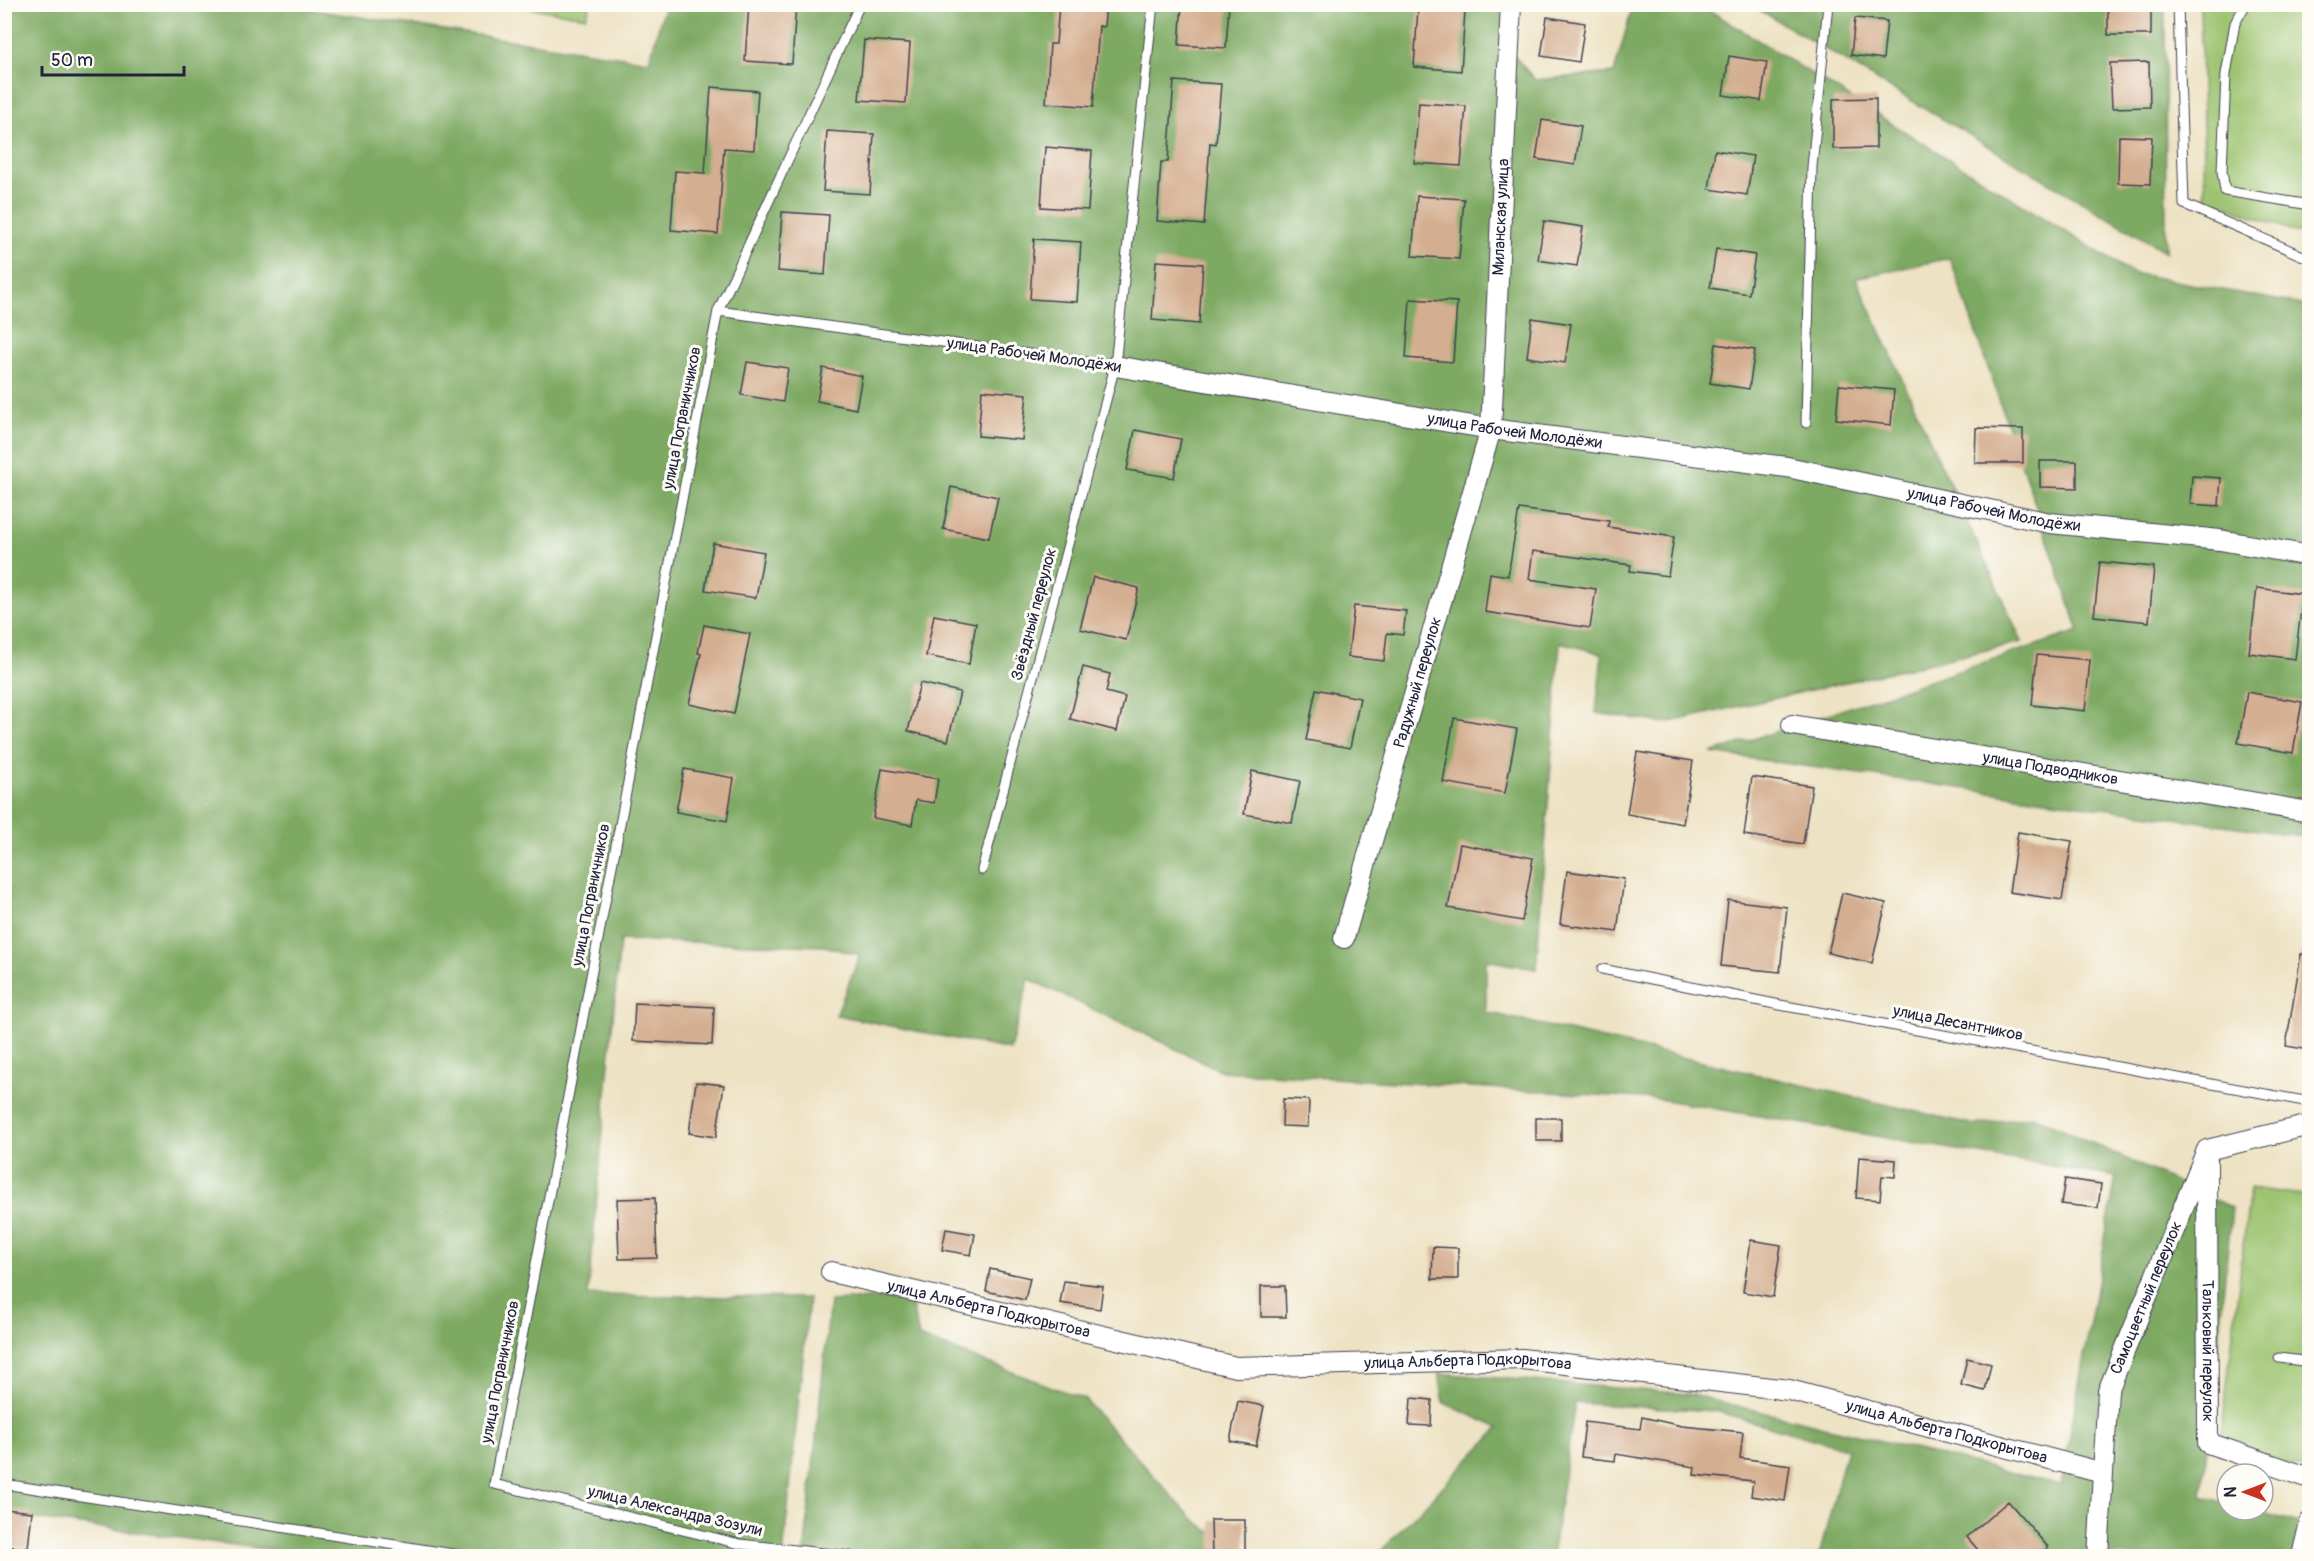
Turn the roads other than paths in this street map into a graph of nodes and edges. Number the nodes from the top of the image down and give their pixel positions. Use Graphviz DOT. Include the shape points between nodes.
graph roads {
  1 [pos="860,4"];
  2 [pos="1153,4"];
  3 [pos="1511,4"];
  4 [pos="1828,4"];
  5 [pos="2178,4"];
  6 [pos="2246,4"];
  7 [pos="2310,205"];
  8 [pos="2310,260"];
  9 [pos="718,311"];
  10 [pos="1115,366"];
  11 [pos="1806,423"];
  12 [pos="1491,429"];
  13 [pos="2310,556"];
  14 [pos="1792,725"];
  15 [pos="2310,812"];
  16 [pos="982,870"];
  17 [pos="1344,938"];
  18 [pos="1602,969"];
  19 [pos="2310,1102"];
  20 [pos="2310,1125"];
  21 [pos="2207,1150"];
  22 [pos="831,1272"];
  23 [pos="2279,1358"];
  24 [pos="2310,1362"];
  25 [pos="2103,1473"];
  26 [pos="2310,1478"];
  27 [pos="4,1484"];
  28 [pos="494,1484"];
  29 [pos="2310,1522"];
  30 [pos="466,1557"];
  31 [pos="850,1557"];
  32 [pos="2098,1557"];
  33 [pos="2302,1557"];
  1 -- 9 [label="lane, улица Пограничников"];
  2 -- 10 [label="lane, Звёздный переулок"];
  3 -- 12 [label="street, Миланская улица"];
  4 -- 11 [label="lane" via="1812,166"];
  5 -- 8 [label="lane" via="2184,204"];
  6 -- 7 [label="lane" via="2235,23 2226,74 2222,171 2225,191"];
  9 -- 10 [label="lane, улица Рабочей Молодёжи"];
  9 -- 28 [label="lane, улица Пограничников"];
  10 -- 12 [label="street, улица Рабочей Молодёжи"];
  10 -- 16 [label="lane, Звёздный переулок"];
  12 -- 13 [label="street, улица Рабочей Молодёжи" via="1787,467 2050,523 2220,540"];
  12 -- 17 [label="street, Радужный переулок"];
  14 -- 15 [label="street, улица Подводников"];
  18 -- 19 [label="lane, улица Десантников"];
  20 -- 21 [label="street"];
  21 -- 25 [label="street, Самоцветный переулок" via="2108,1390"];
  21 -- 26 [label="street, Тальковый переулок" via="2208,1443"];
  22 -- 25 [label="street, улица Альберта Подкорытова" via="1236,1367 1522,1359 1789,1389"];
  23 -- 24 [label="lane"];
  25 -- 32 [label="street, Самоцветный переулок"];
  27 -- 30 [label="lane"];
  28 -- 31 [label="lane, улица Александра Зозули" via="740,1545"];
  29 -- 33 [label="street"];
}
